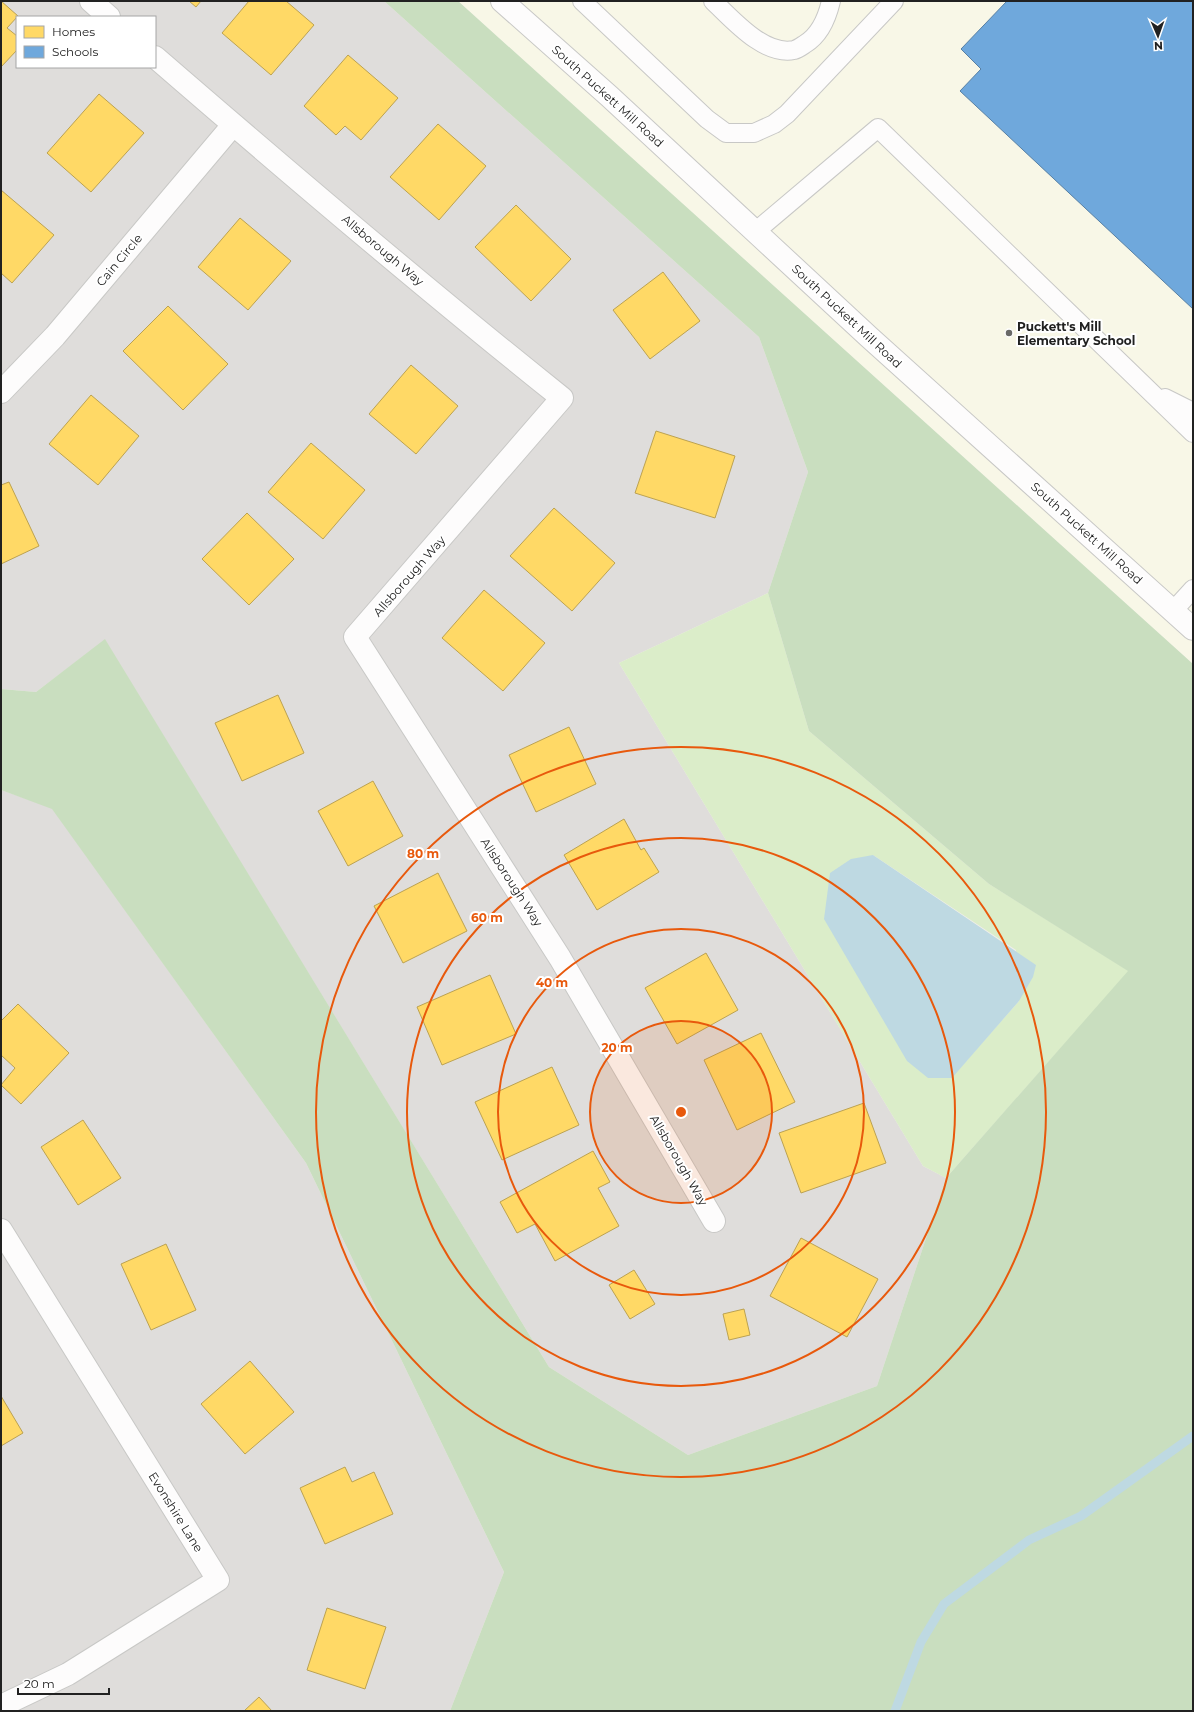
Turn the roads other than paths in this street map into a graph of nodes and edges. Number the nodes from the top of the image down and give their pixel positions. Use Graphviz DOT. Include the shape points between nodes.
graph roads {
  1 [pos="91,1"];
  2 [pos="502,1"];
  3 [pos="582,1"];
  4 [pos="713,1"];
  5 [pos="831,1"];
  6 [pos="894,1"];
  7 [pos="108,16"];
  8 [pos="156,58"];
  9 [pos="233,125"];
  10 [pos="755,232"];
  11 [pos="1135,377"];
  12 [pos="1,392"];
  13 [pos="1193,412"];
  14 [pos="1193,432"];
  15 [pos="1193,589"];
  16 [pos="1173,611"];
  17 [pos="1193,629"];
  18 [pos="714,1221"];
  19 [pos="1,1230"];
  20 [pos="1,1706"];
  1 -- 7 [label="street"];
  2 -- 10 [label="street, South Puckett Mill Road"];
  3 -- 6 [label="lane" via="726,133 754,133 774,124 787,114"];
  4 -- 5 [label="lane" via="750,36 777,50 795,50 811,40 825,22"];
  8 -- 9 [label="street, Allsborough Way"];
  9 -- 12 [label="street, Cain Circle" via="55,336"];
  9 -- 18 [label="street, Allsborough Way" via="562,398 355,637 560,958"];
  10 -- 11 [label="lane" via="878,128"];
  10 -- 16 [label="street, South Puckett Mill Road"];
  11 -- 13 [label="lane" via="1157,393"];
  11 -- 14 [label="lane"];
  15 -- 16 [label="lane"];
  16 -- 17 [label="street, South Puckett Mill Road"];
  19 -- 20 [label="street, Evonshire Lane" via="218,1580 68,1674"];
}
